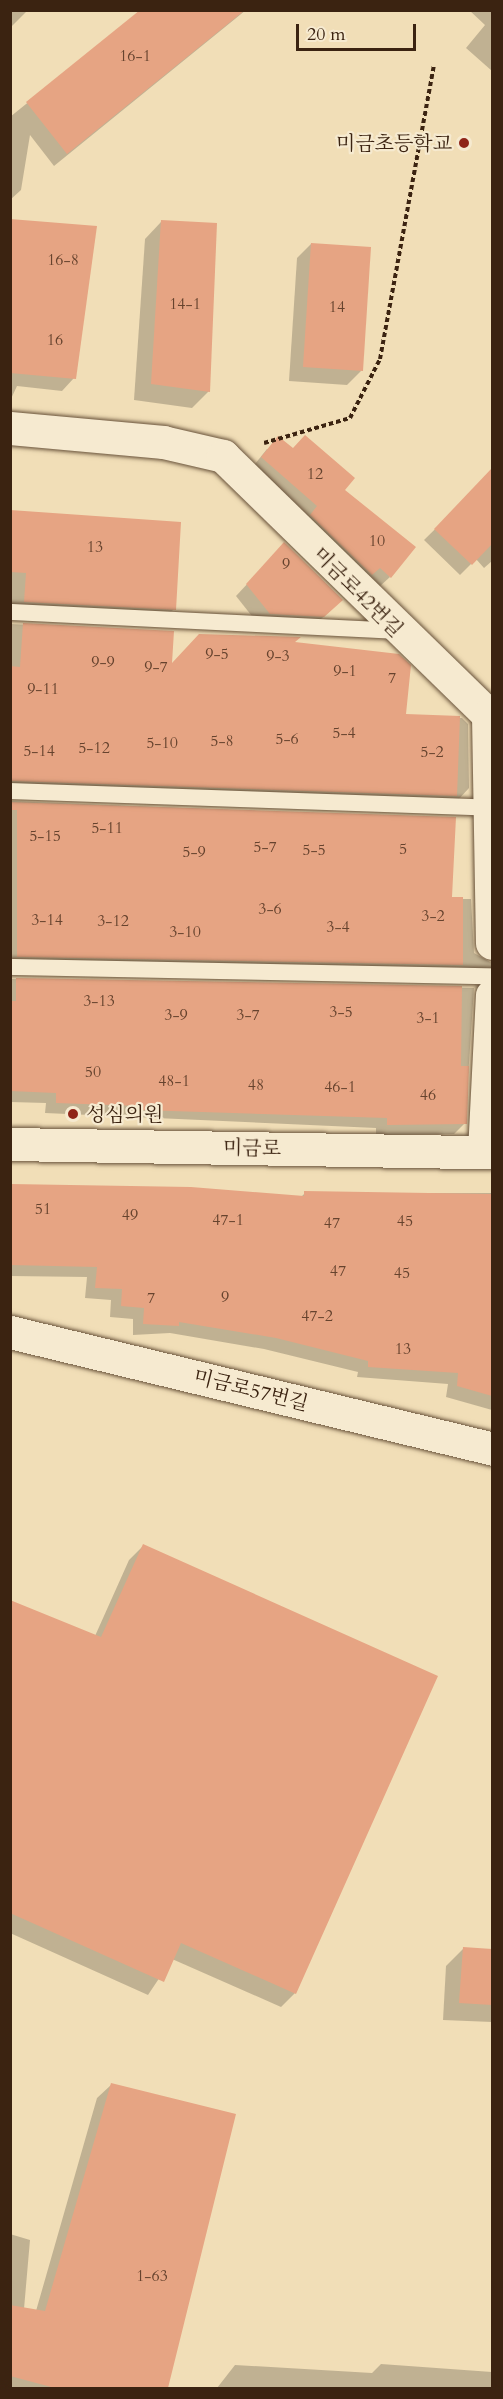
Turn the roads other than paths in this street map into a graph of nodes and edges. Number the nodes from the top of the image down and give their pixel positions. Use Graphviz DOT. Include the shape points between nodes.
graph roads {
  1 [pos="10,428"];
  2 [pos="10,612"];
  3 [pos="397,631"];
  4 [pos="10,791"];
  5 [pos="490,808"];
  6 [pos="492,943"];
  7 [pos="10,967"];
  8 [pos="492,976"];
  9 [pos="492,995"];
  10 [pos="10,1144"];
  11 [pos="488,1152"];
  12 [pos="10,1332"];
  13 [pos="492,1449"];
  1 -- 3 [label="street, 미금로42번길" via="163,442 223,456"];
  2 -- 3 [label="lane"];
  3 -- 5 [label="street, 미금로42번길" via="488,715"];
  4 -- 5 [label="lane"];
  5 -- 6 [label="street, 미금로42번길"];
  7 -- 8 [label="lane"];
  9 -- 11 [label="street"];
  10 -- 11 [label="street, 미금로"];
  12 -- 13 [label="street, 미금로57번길"];
}
